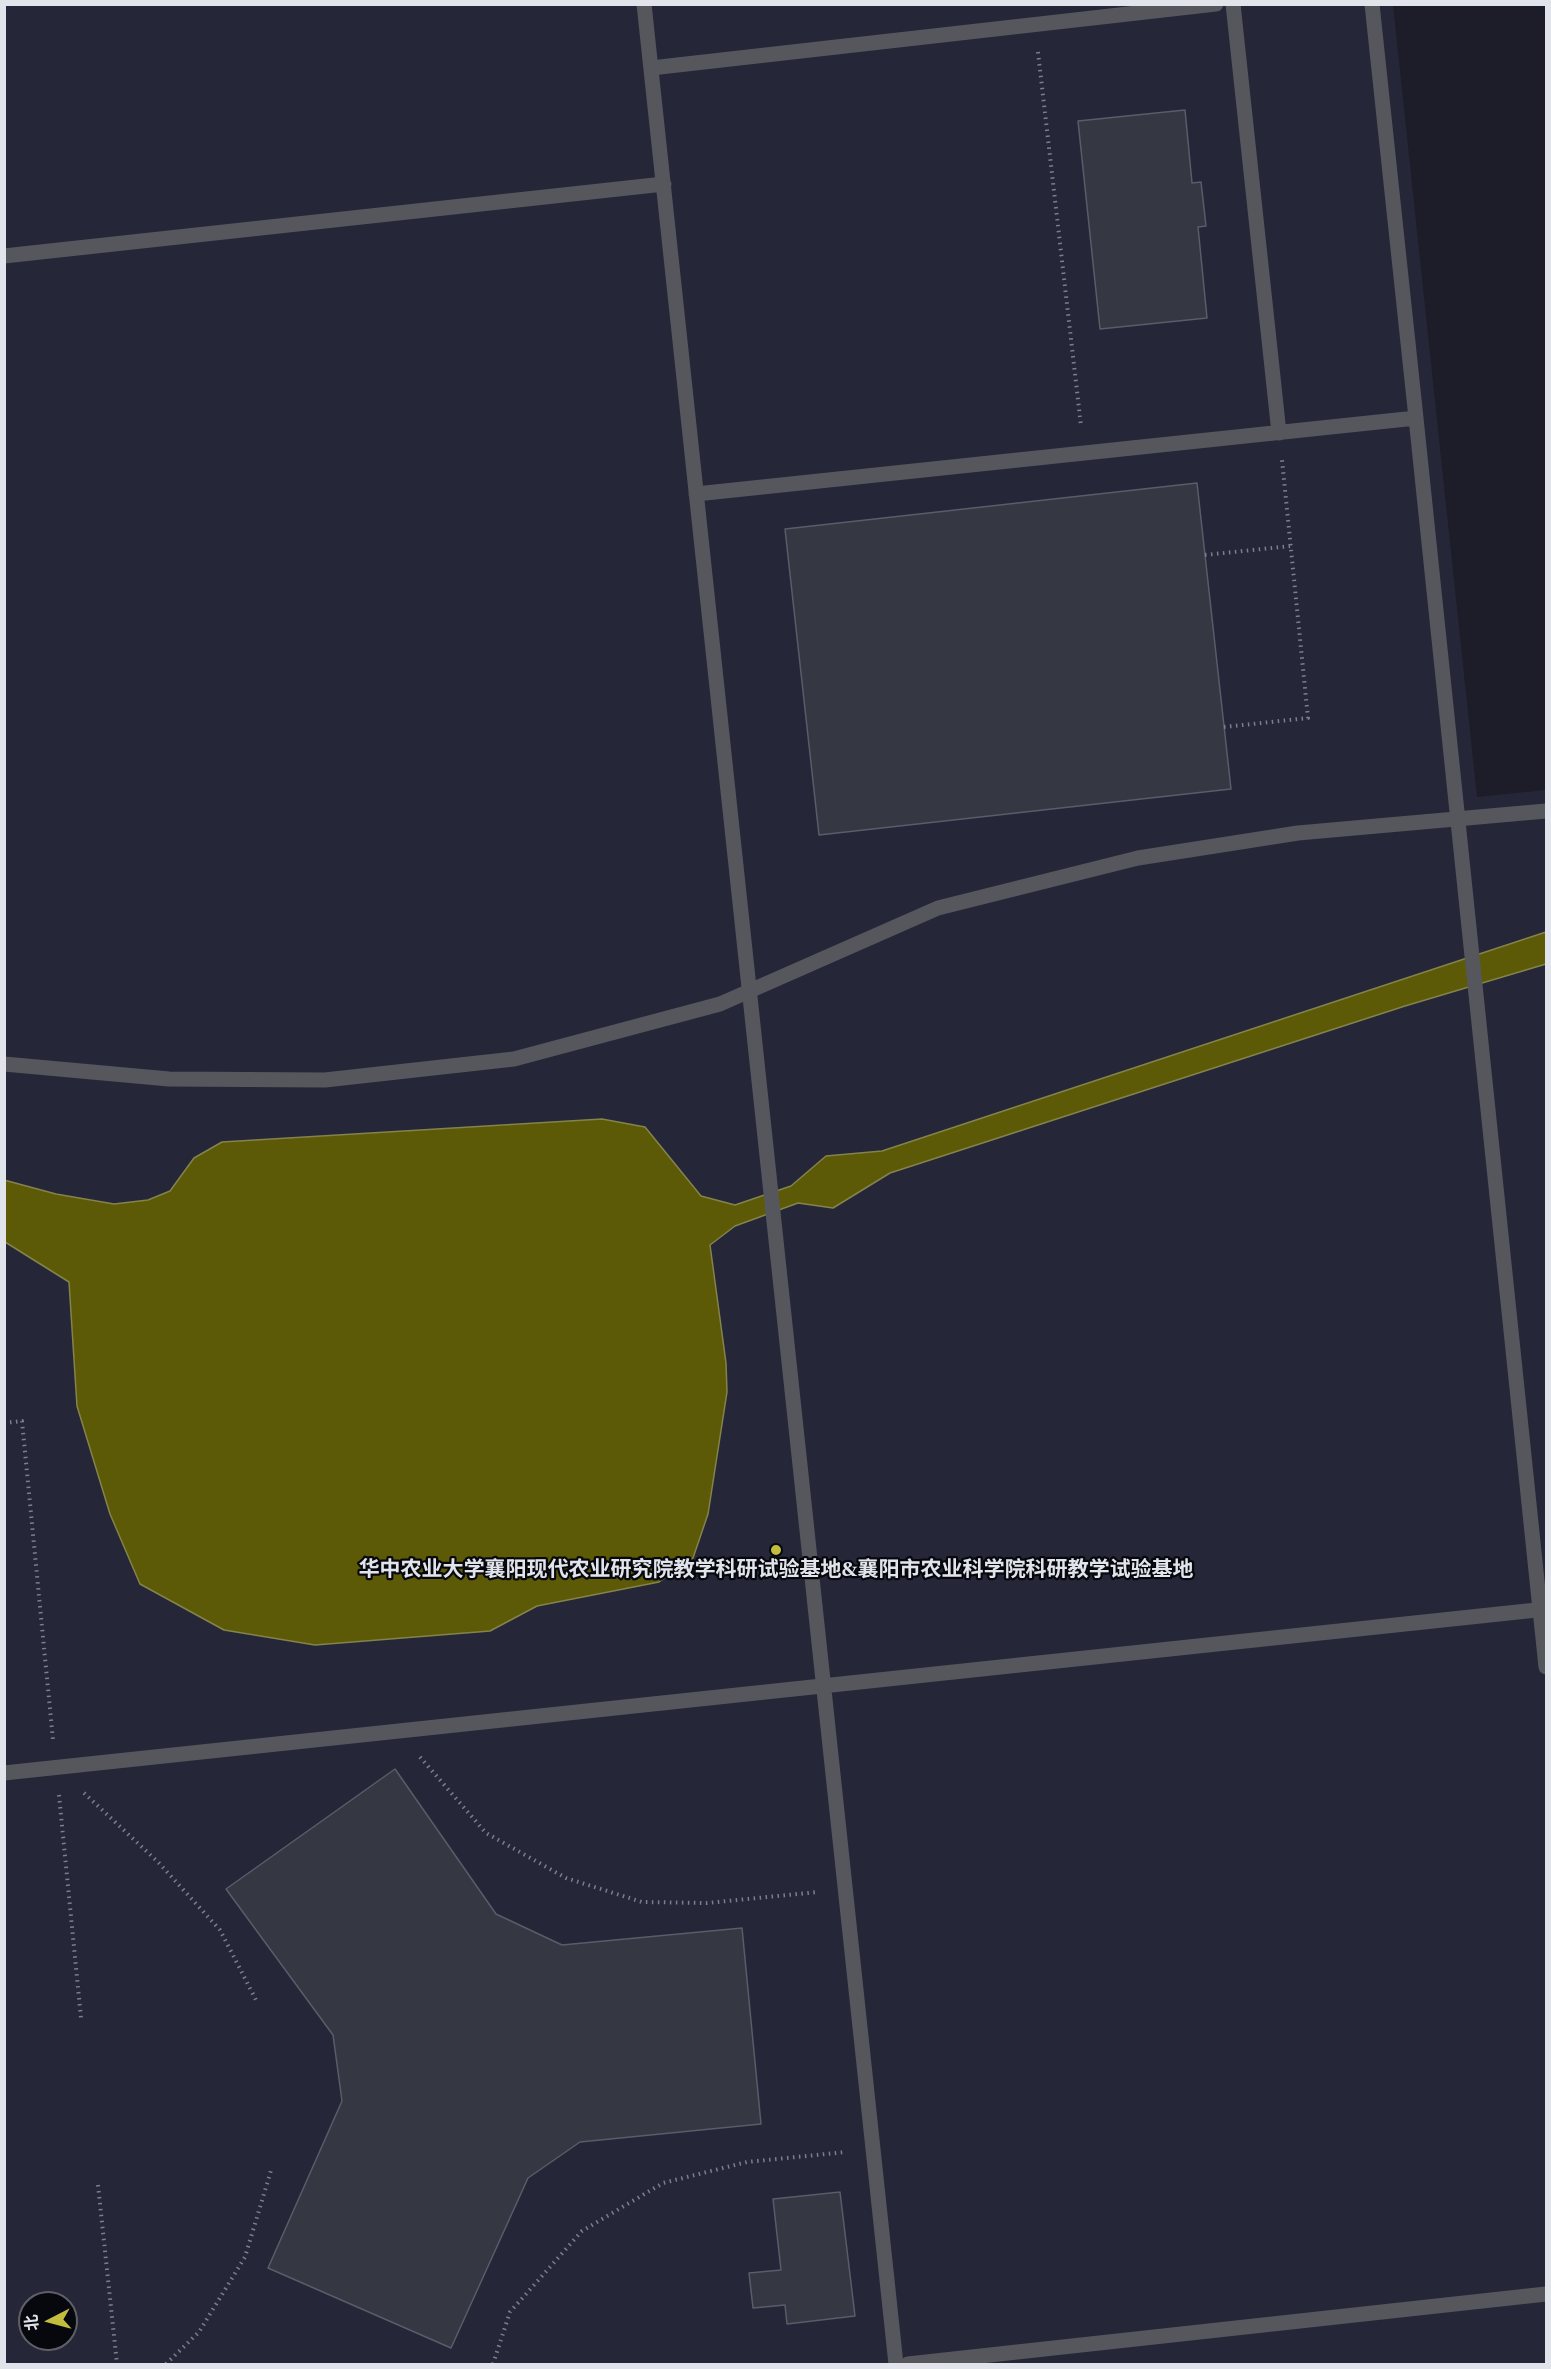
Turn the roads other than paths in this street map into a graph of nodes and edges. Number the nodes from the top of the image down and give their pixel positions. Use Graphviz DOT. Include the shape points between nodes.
graph roads {
  1 [pos="644,4"];
  2 [pos="1216,4"];
  3 [pos="1233,4"];
  4 [pos="1372,4"];
  5 [pos="651,68"];
  6 [pos="664,184"];
  7 [pos="4,256"];
  8 [pos="1416,418"];
  9 [pos="1279,433"];
  10 [pos="696,494"];
  11 [pos="1546,811"];
  12 [pos="1457,820"];
  13 [pos="749,991"];
  14 [pos="4,1064"];
  15 [pos="1544,1610"];
  16 [pos="1546,1666"];
  17 [pos="824,1686"];
  18 [pos="4,1773"];
  19 [pos="1546,2294"];
  20 [pos="896,2364"];
  21 [pos="908,2364"];
  1 -- 5 [label="lane"];
  2 -- 5 [label="lane"];
  3 -- 9 [label="lane"];
  4 -- 8 [label="lane"];
  5 -- 6 [label="lane"];
  6 -- 7 [label="lane"];
  6 -- 10 [label="lane"];
  8 -- 9 [label="lane"];
  8 -- 12 [label="lane"];
  9 -- 10 [label="lane"];
  10 -- 13 [label="lane"];
  11 -- 12 [label="lane"];
  12 -- 13 [label="lane" via="1298,833 1138,858 938,908"];
  12 -- 15 [label="lane"];
  13 -- 14 [label="lane" via="720,1004 514,1059 325,1080 169,1079"];
  13 -- 17 [label="lane"];
  15 -- 16 [label="lane"];
  15 -- 17 [label="lane"];
  17 -- 18 [label="lane"];
  17 -- 20 [label="lane"];
  19 -- 21 [label="lane"];
}
